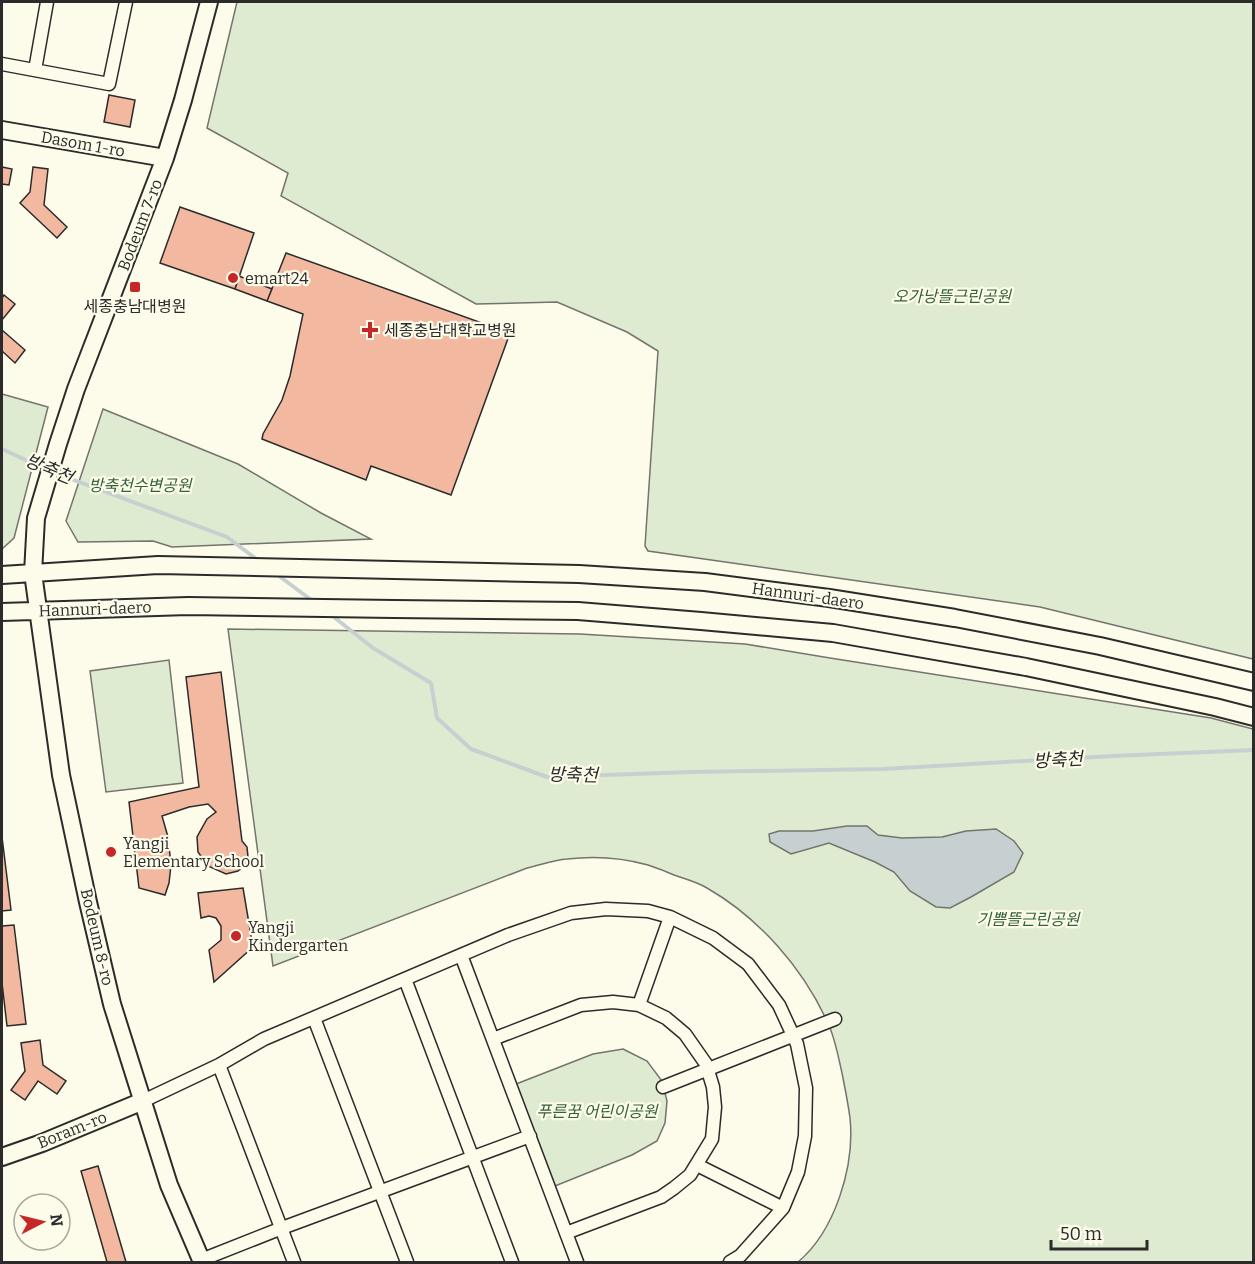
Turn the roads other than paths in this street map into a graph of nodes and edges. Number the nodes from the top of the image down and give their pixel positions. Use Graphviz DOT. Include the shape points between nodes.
graph roads {
  1 [pos="46,2"];
  2 [pos="126,2"];
  3 [pos="209,2"];
  4 [pos="2,64"];
  5 [pos="35,70"];
  6 [pos="2,130"];
  7 [pos="165,158"];
  8 [pos="33,573"];
  9 [pos="2,575"];
  10 [pos="37,605"];
  11 [pos="2,612"];
  12 [pos="1254,682"];
  13 [pos="1254,717"];
  14 [pos="670,917"];
  15 [pos="461,955"];
  16 [pos="405,980"];
  17 [pos="639,1005"];
  18 [pos="314,1018"];
  19 [pos="835,1019"];
  20 [pos="793,1035"];
  21 [pos="493,1039"];
  22 [pos="219,1065"];
  23 [pos="708,1070"];
  24 [pos="663,1087"];
  25 [pos="142,1101"];
  26 [pos="530,1136"];
  27 [pos="2,1157"];
  28 [pos="472,1157"];
  29 [pos="697,1165"];
  30 [pos="380,1192"];
  31 [pos="783,1208"];
  32 [pos="282,1228"];
  33 [pos="566,1233"];
  34 [pos="202,1261"];
  35 [pos="294,1263"];
  36 [pos="407,1263"];
  37 [pos="512,1263"];
  38 [pos="577,1263"];
  39 [pos="730,1263"];
  1 -- 5 [label="street"];
  2 -- 5 [label="street" via="109,84"];
  3 -- 7 [label="street, Bodeum 7-ro"];
  4 -- 5 [label="street"];
  6 -- 7 [label="street, Dasom 1-ro"];
  7 -- 8 [label="street, Bodeum 7-ro" via="58,444 36,518"];
  8 -- 9 [label="street"];
  8 -- 10 [label="street"];
  8 -- 12 [label="street, Hannuri-daero" via="158,565 579,574 705,582 955,618"];
  10 -- 11 [label="street, Hannuri-daero"];
  10 -- 13 [label="street, Hannuri-daero" via="578,611 833,633 1026,667"];
  10 -- 25 [label="street, Bodeum 8-ro" via="64,787 88,902 112,1004"];
  14 -- 15 [label="street" via="648,910 571,913"];
  14 -- 17 [label="street"];
  14 -- 20 [label="street" via="713,938 748,964 779,1005"];
  15 -- 16 [label="street"];
  15 -- 21 [label="street"];
  16 -- 18 [label="street"];
  16 -- 28 [label="street"];
  17 -- 21 [label="street" via="581,1005"];
  17 -- 23 [label="street" via="666,1018 685,1034"];
  18 -- 22 [label="street" via="264,1039"];
  18 -- 30 [label="street"];
  19 -- 20 [label="street"];
  20 -- 23 [label="street"];
  20 -- 31 [label="street" via="806,1088 805,1136 798,1172"];
  21 -- 26 [label="street"];
  22 -- 25 [label="street"];
  22 -- 32 [label="street"];
  23 -- 24 [label="street"];
  23 -- 29 [label="street" via="715,1107 712,1139"];
  25 -- 27 [label="street, Boram-ro"];
  25 -- 34 [label="street, Bodeum 8-ro" via="169,1185"];
  26 -- 28 [label="street"];
  26 -- 33 [label="street"];
  28 -- 30 [label="street"];
  28 -- 37 [label="street"];
  29 -- 31 [label="street"];
  29 -- 33 [label="street" via="661,1197"];
  30 -- 32 [label="street"];
  30 -- 36 [label="street"];
  31 -- 39 [label="street" via="741,1256"];
  32 -- 34 [label="street"];
  32 -- 35 [label="street"];
  33 -- 38 [label="street"];
}
